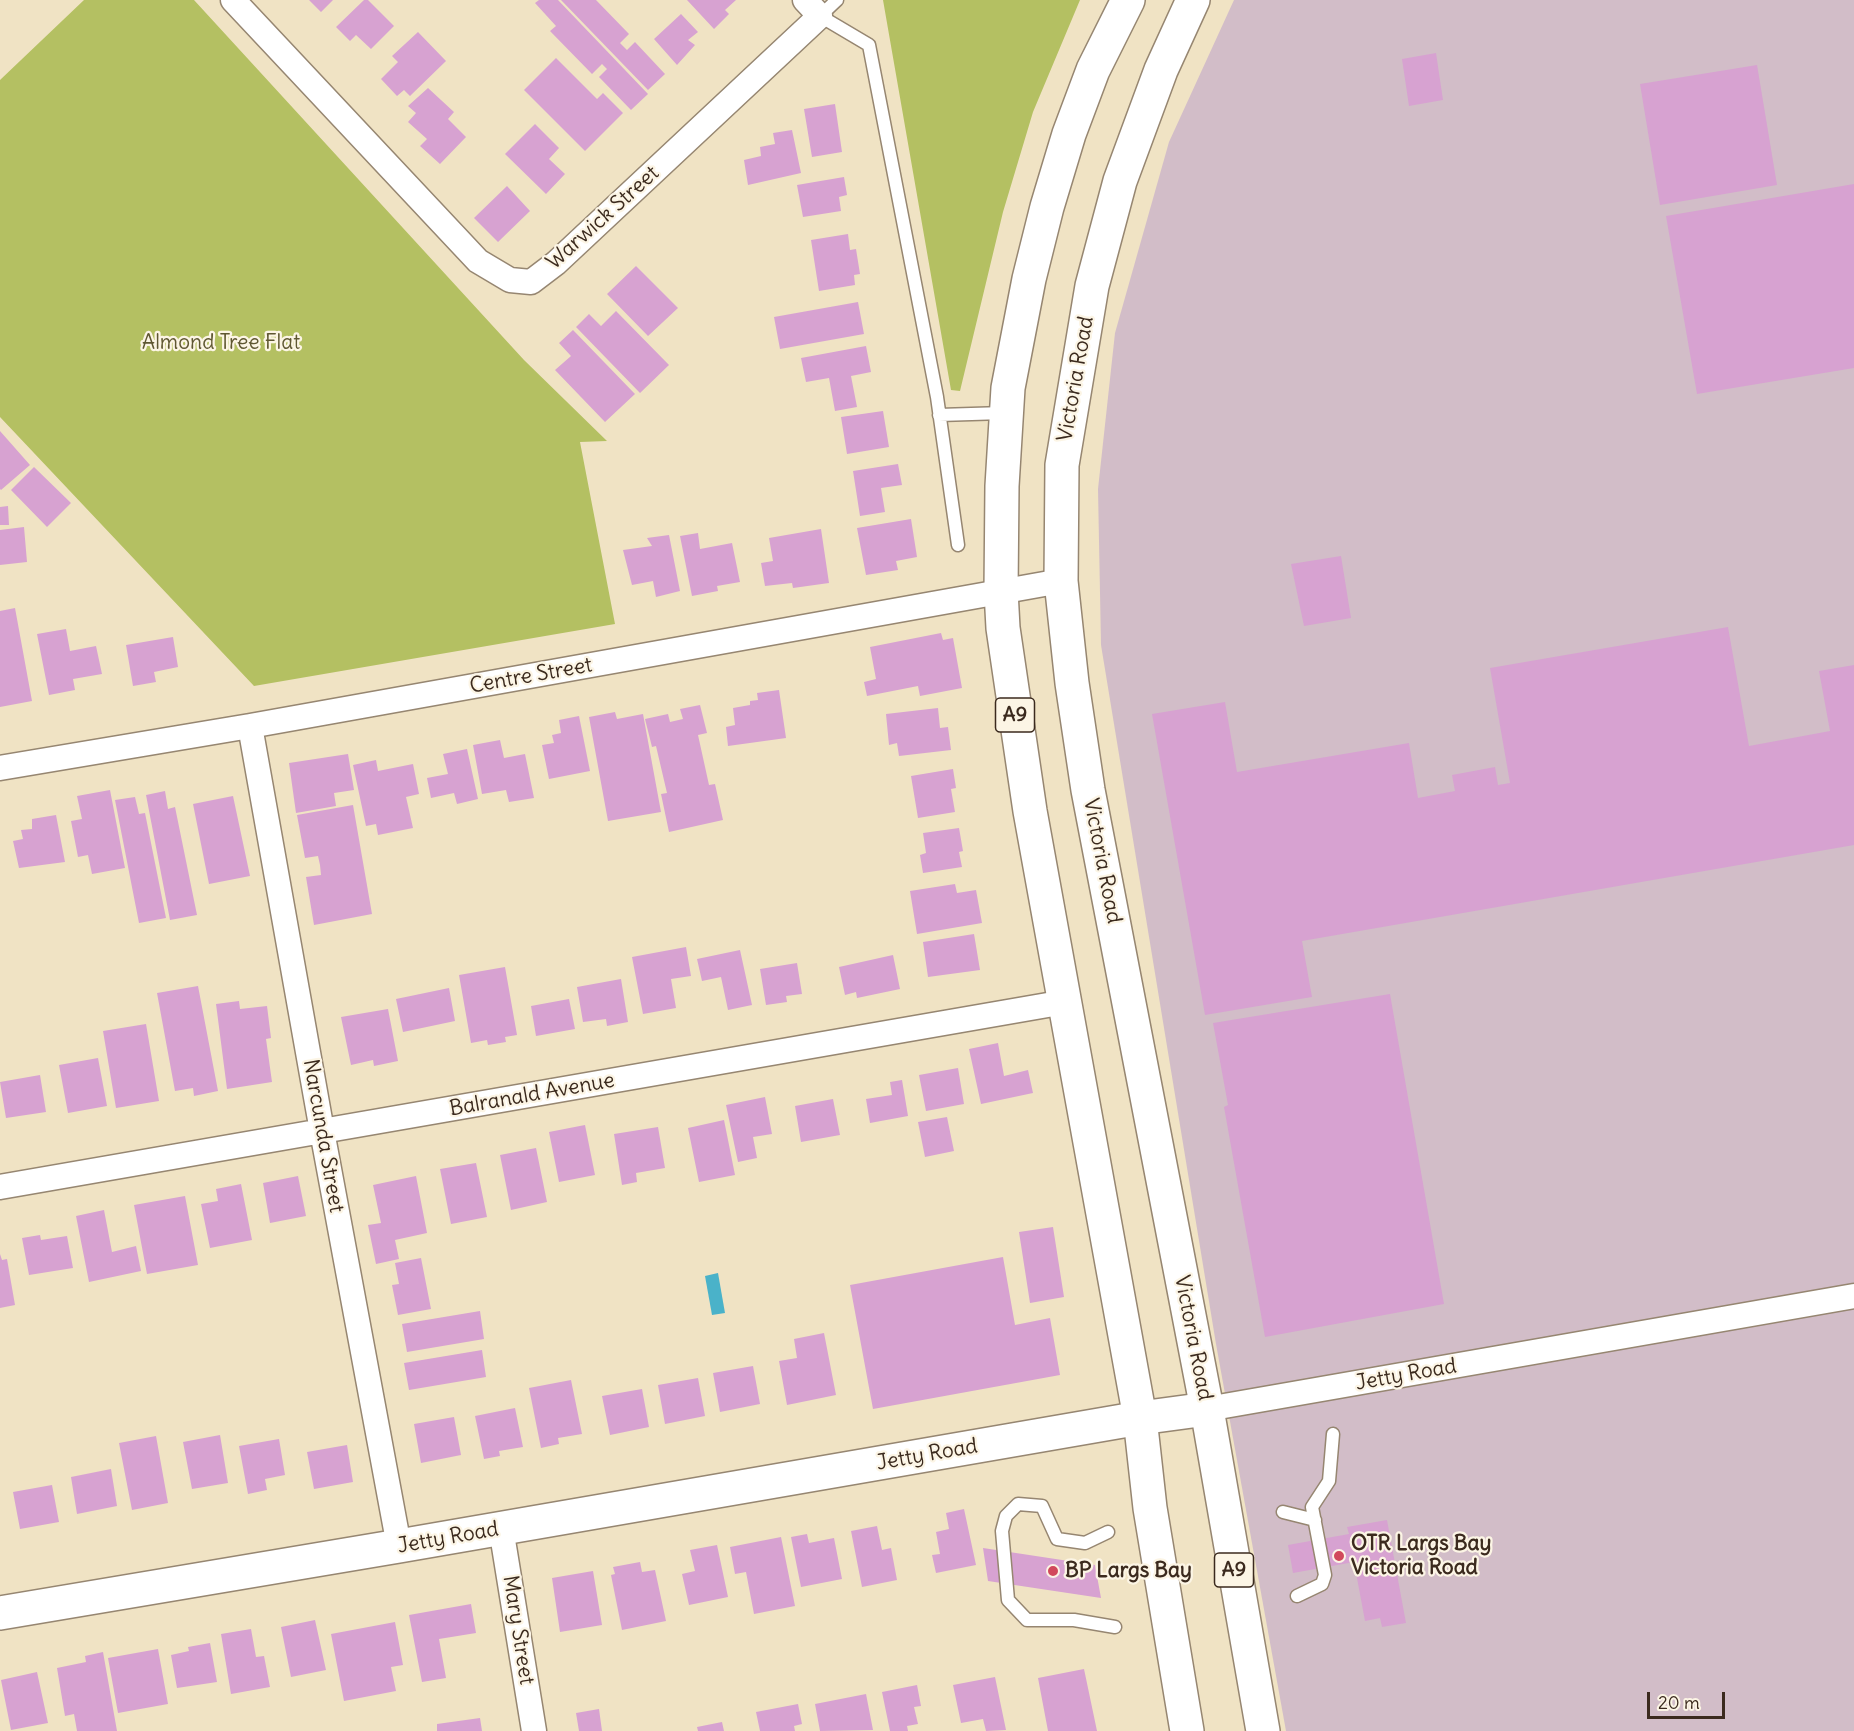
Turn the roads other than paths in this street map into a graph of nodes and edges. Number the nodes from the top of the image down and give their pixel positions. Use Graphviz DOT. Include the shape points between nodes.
graph roads {
  1 [pos="233,0"];
  2 [pos="1128,0"];
  3 [pos="1193,0"];
  4 [pos="821,6"];
  5 [pos="1007,413"];
  6 [pos="939,415"];
  7 [pos="958,545"];
  8 [pos="1061,581"];
  9 [pos="1002,591"];
  10 [pos="250,726"];
  11 [pos="0,768"];
  12 [pos="1065,1002"];
  13 [pos="322,1131"];
  14 [pos="0,1187"];
  15 [pos="1854,1296"];
  16 [pos="1207,1409"];
  17 [pos="1140,1418"];
  18 [pos="1333,1434"];
  19 [pos="1283,1512"];
  20 [pos="1315,1520"];
  21 [pos="501,1528"];
  22 [pos="1108,1532"];
  23 [pos="399,1546"];
  24 [pos="1298,1596"];
  25 [pos="0,1613"];
  26 [pos="1115,1627"];
  27 [pos="534,1731"];
  28 [pos="1187,1731"];
  29 [pos="1263,1731"];
  1 -- 4 [label="street, Warwick Street" via="478,261 510,280 531,282 556,263"];
  2 -- 5 [label="main road, A9" via="1094,70 1047,207 1008,387"];
  3 -- 8 [label="main road, Victoria Road / A9" via="1161,70 1120,181 1092,286 1062,465"];
  4 -- 6 [label="lane" via="869,45"];
  5 -- 6 [label="lane"];
  5 -- 9 [label="main road, A9"];
  6 -- 7 [label="lane"];
  8 -- 9 [label="street, Centre Street"];
  8 -- 16 [label="main road, Victoria Road / A9" via="1088,790"];
  9 -- 10 [label="street, Centre Street"];
  9 -- 12 [label="main road, A9" via="1014,705"];
  10 -- 11 [label="street, Centre Street"];
  10 -- 13 [label="street, Narcunda Street"];
  12 -- 13 [label="street, Balranald Avenue"];
  12 -- 17 [label="main road, A9"];
  13 -- 14 [label="street, Balranald Avenue"];
  13 -- 23 [label="street, Narcunda Street"];
  15 -- 16 [label="street, Jetty Road"];
  16 -- 17 [label="main road, Jetty Road"];
  16 -- 29 [label="main road, Victoria Road / A9"];
  17 -- 21 [label="main road, Jetty Road"];
  17 -- 28 [label="main road, A9" via="1150,1508"];
  18 -- 20 [label="lane" via="1329,1481 1312,1507"];
  19 -- 20 [label="lane"];
  20 -- 24 [label="lane" via="1325,1575 1322,1584"];
  21 -- 23 [label="main road, Jetty Road"];
  21 -- 27 [label="street, Mary Street"];
  22 -- 26 [label="lane" via="1085,1543 1057,1539 1042,1506 1018,1504 1006,1516 1002,1532 1008,1600 1027,1620 1074,1620"];
  23 -- 25 [label="main road, Jetty Road"];
}
